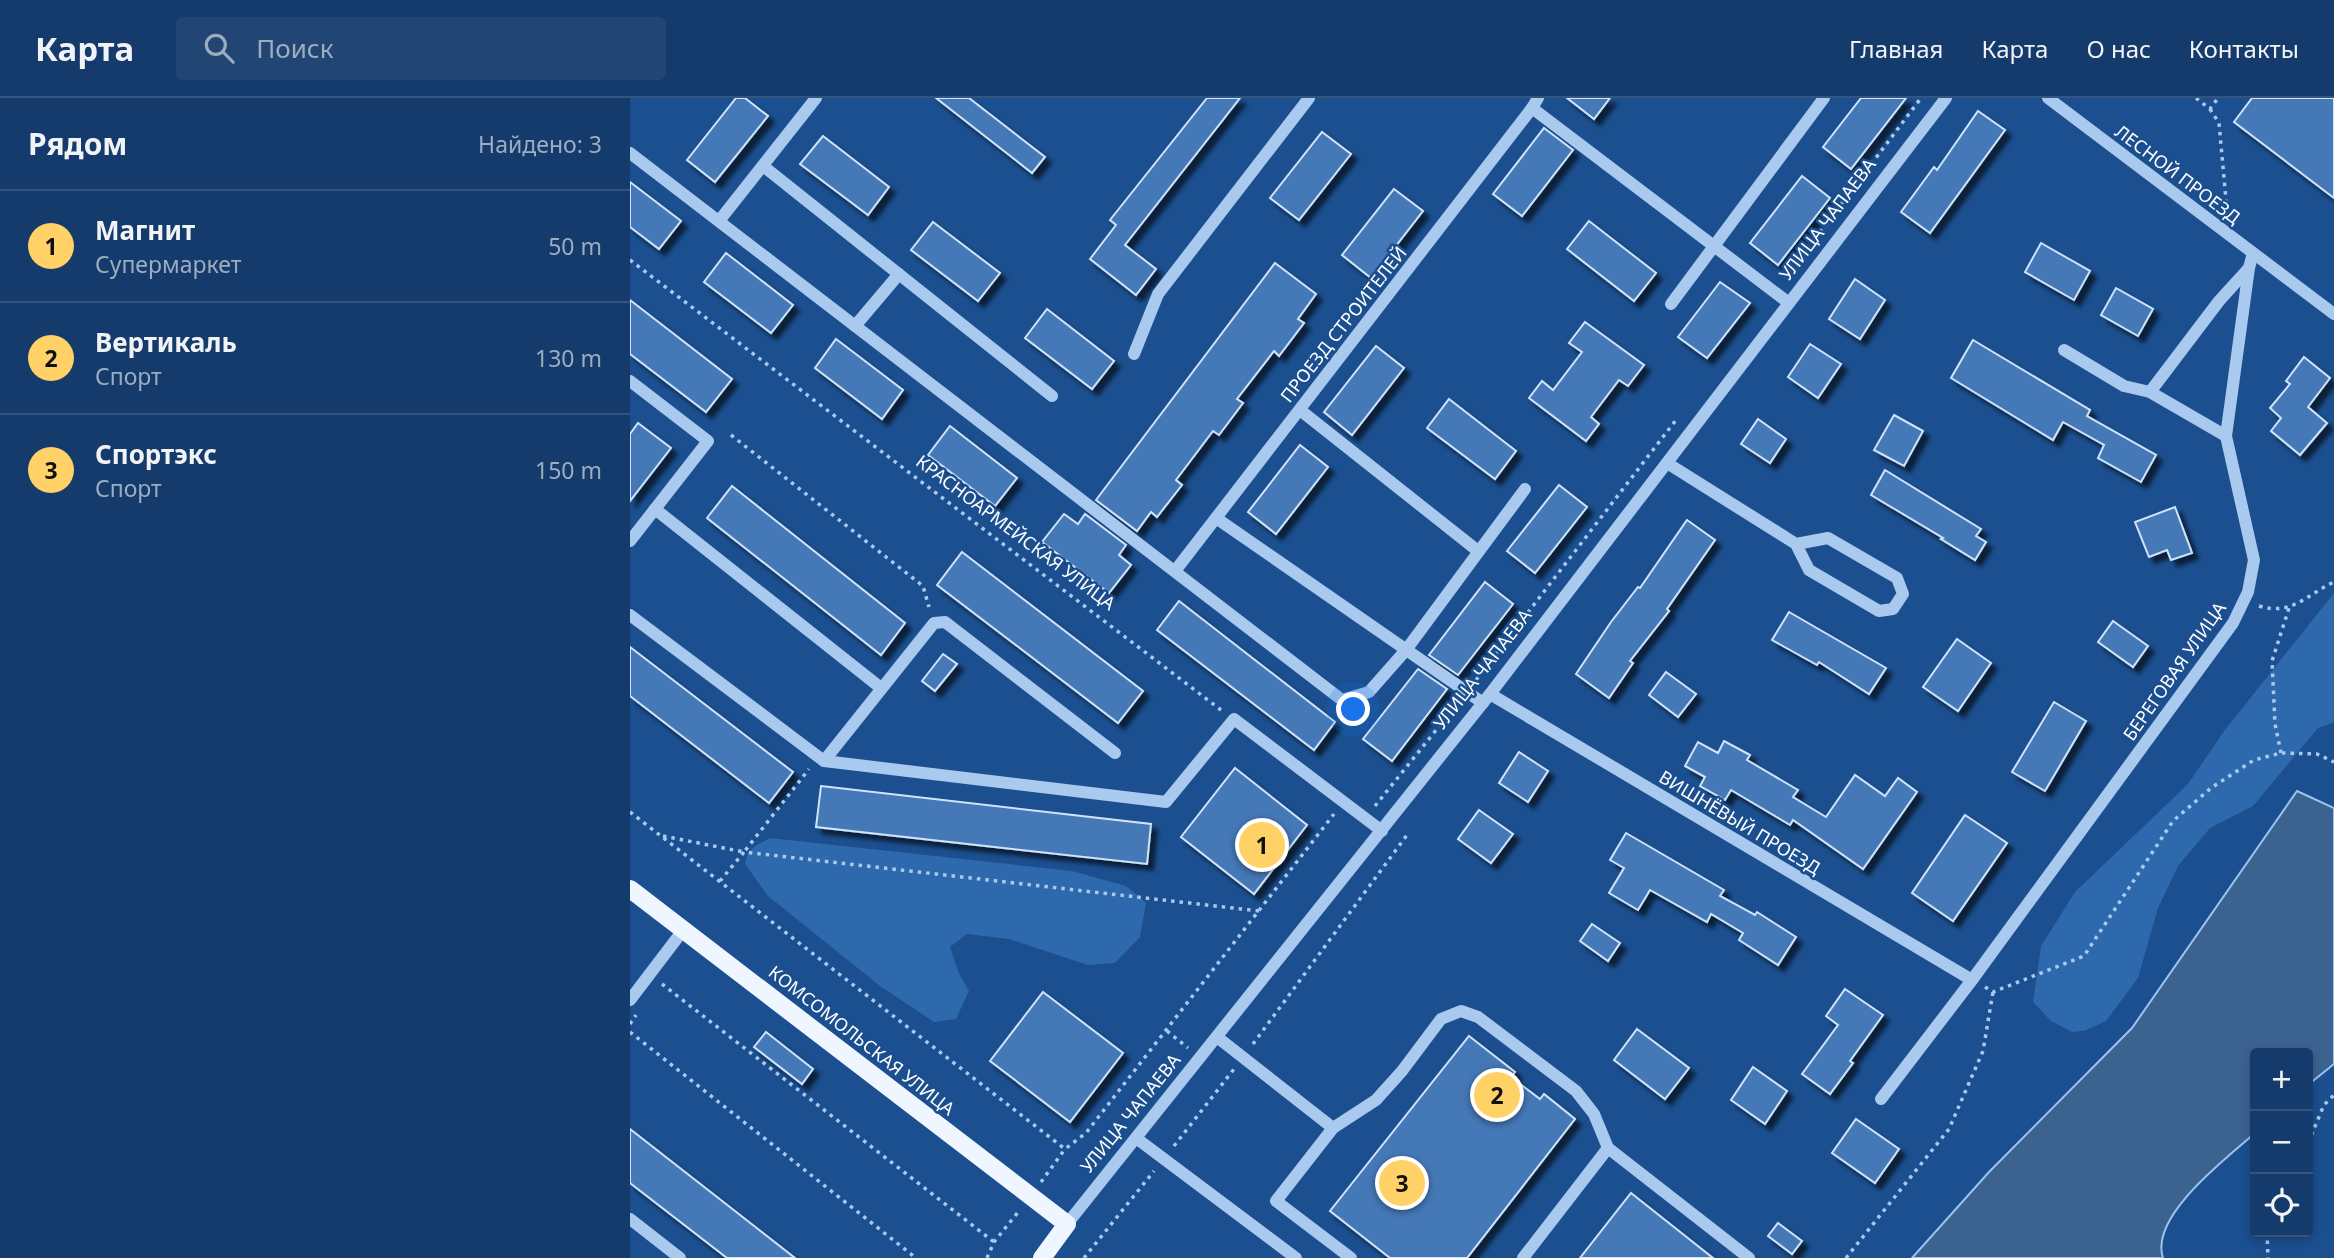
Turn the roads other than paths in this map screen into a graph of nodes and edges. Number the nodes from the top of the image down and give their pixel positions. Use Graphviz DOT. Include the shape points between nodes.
graph roads {
  1 [pos="816,98"];
  2 [pos="1309,98"];
  3 [pos="1824,98"];
  4 [pos="1946,98"];
  5 [pos="2048,98"];
  6 [pos="1535,103"];
  7 [pos="630,153"];
  8 [pos="762,166"];
  9 [pos="719,221"];
  10 [pos="1713,248"];
  11 [pos="2253,253"];
  12 [pos="2249,268"];
  13 [pos="899,274"];
  14 [pos="1789,303"];
  15 [pos="1671,304"];
  16 [pos="2334,314"];
  17 [pos="855,326"];
  18 [pos="2064,350"];
  19 [pos="1134,354"];
  20 [pos="630,381"];
  21 [pos="2150,392"];
  22 [pos="1052,396"];
  23 [pos="1300,410"];
  24 [pos="2226,436"];
  25 [pos="1667,463"];
  26 [pos="1525,489"];
  27 [pos="654,509"];
  28 [pos="1216,519"];
  29 [pos="630,541"];
  30 [pos="1796,544"];
  31 [pos="1478,551"];
  32 [pos="1175,571"];
  33 [pos="630,615"];
  34 [pos="1406,650"];
  35 [pos="881,688"];
  36 [pos="1487,698"];
  37 [pos="1115,753"];
  38 [pos="821,759"];
  39 [pos="1382,831"];
  40 [pos="630,889"];
  41 [pos="684,929"];
  42 [pos="1972,980"];
  43 [pos="630,1000"];
  44 [pos="1217,1037"];
  45 [pos="1881,1100"];
  46 [pos="1333,1128"];
  47 [pos="1136,1138"];
  48 [pos="1608,1148"];
  49 [pos="630,1219"];
  50 [pos="1068,1224"];
  51 [pos="680,1258"];
  52 [pos="1042,1258"];
  53 [pos="1296,1258"];
  54 [pos="1351,1258"];
  55 [pos="1523,1258"];
  56 [pos="1749,1258"];
  1 -- 8 [label="street"];
  2 -- 19 [label="street" via="1158,294"];
  3 -- 10 [label="street"];
  4 -- 14 [label="street, УЛИЦА ЧАПАЕВА"];
  5 -- 11 [label="street, ЛЕСНОЙ ПРОЕЗД"];
  6 -- 10 [label="street"];
  6 -- 23 [label="street, ПРОЕЗД СТРОИТЕЛЕЙ"];
  7 -- 9 [label="street"];
  8 -- 9 [label="street"];
  8 -- 13 [label="street"];
  9 -- 17 [label="street"];
  10 -- 14 [label="street"];
  10 -- 15 [label="street"];
  11 -- 12 [label="street, БЕРЕГОВАЯ УЛИЦА"];
  11 -- 16 [label="street, ЛЕСНОЙ ПРОЕЗД"];
  12 -- 21 [label="street"];
  12 -- 24 [label="street, БЕРЕГОВАЯ УЛИЦА"];
  13 -- 17 [label="street"];
  13 -- 22 [label="street"];
  14 -- 25 [label="street, УЛИЦА ЧАПАЕВА"];
  17 -- 32 [label="street"];
  18 -- 21 [label="street" via="2124,386"];
  20 -- 27 [label="street" via="708,441"];
  21 -- 24 [label="street"];
  23 -- 28 [label="street, ПРОЕЗД СТРОИТЕЛЕЙ"];
  23 -- 31 [label="street"];
  24 -- 42 [label="street, БЕРЕГОВАЯ УЛИЦА" via="2254,560 2248,592 2233,623"];
  25 -- 30 [label="street"];
  25 -- 36 [label="street, УЛИЦА ЧАПАЕВА"];
  26 -- 31 [label="street"];
  27 -- 29 [label="street"];
  27 -- 35 [label="street"];
  28 -- 32 [label="street, ПРОЕЗД СТРОИТЕЛЕЙ"];
  28 -- 34 [label="street, ВИШНЁВЫЙ ПРОЕЗД"];
  30 -- 30 [label="street" via="1809,570 1879,611 1893,609 1903,594 1897,578 1828,538"];
  31 -- 34 [label="street"];
  32 -- 34 [label="street" via="1342,701 1369,692"];
  33 -- 38 [label="street"];
  34 -- 36 [label="street, ВИШНЁВЫЙ ПРОЕЗД" via="1467,692"];
  35 -- 37 [label="street" via="934,623 945,622"];
  35 -- 38 [label="street"];
  36 -- 39 [label="street, УЛИЦА ЧАПАЕВА"];
  36 -- 42 [label="street, ВИШНЁВЫЙ ПРОЕЗД"];
  38 -- 39 [label="street" via="1166,802 1234,719"];
  39 -- 44 [label="street, УЛИЦА ЧАПАЕВА"];
  40 -- 41 [label="main road, КОМСОМОЛЬСКАЯ УЛИЦА"];
  41 -- 43 [label="street"];
  41 -- 50 [label="main road, КОМСОМОЛЬСКАЯ УЛИЦА"];
  42 -- 45 [label="street, БЕРЕГОВАЯ УЛИЦА"];
  44 -- 46 [label="street"];
  44 -- 47 [label="street, УЛИЦА ЧАПАЕВА"];
  46 -- 48 [label="street" via="1376,1100 1441,1019 1461,1011 1478,1017 1576,1091 1594,1114"];
  46 -- 54 [label="street" via="1276,1201"];
  47 -- 50 [label="street, УЛИЦА ЧАПАЕВА"];
  47 -- 53 [label="street"];
  48 -- 55 [label="street"];
  48 -- 56 [label="street"];
  49 -- 51 [label="street"];
  50 -- 52 [label="main road, УЛИЦА ЧАПАЕВА"];
}
